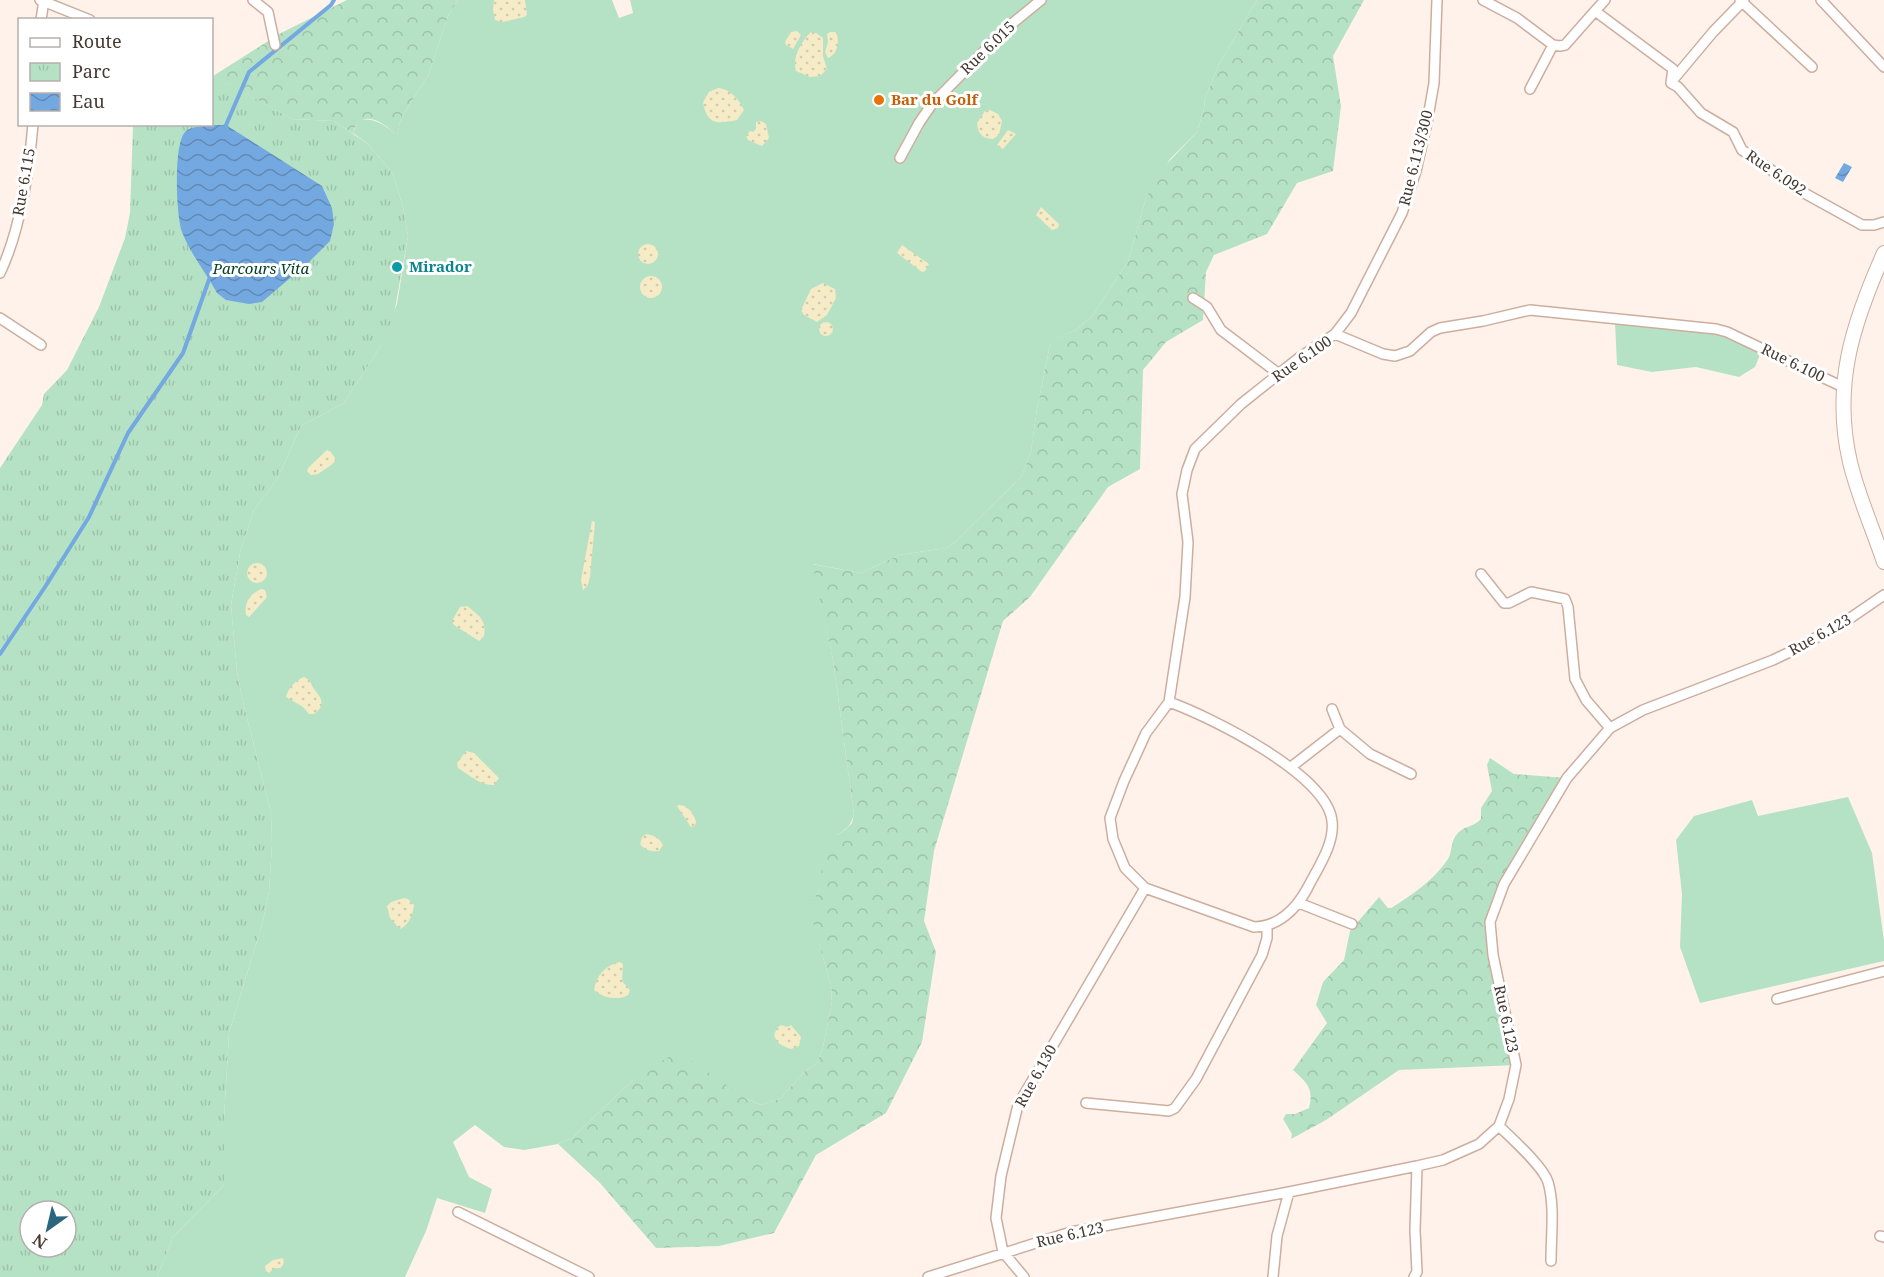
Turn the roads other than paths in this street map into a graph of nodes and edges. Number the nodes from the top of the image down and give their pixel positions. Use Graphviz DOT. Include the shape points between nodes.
graph roads {
  1 [pos="42,0"];
  2 [pos="253,0"];
  3 [pos="1041,0"];
  4 [pos="1437,0"];
  5 [pos="1484,0"];
  6 [pos="1605,0"];
  7 [pos="1821,0"];
  8 [pos="1742,1"];
  9 [pos="1500,3"];
  10 [pos="1595,11"];
  11 [pos="41,18"];
  12 [pos="85,18"];
  13 [pos="275,45"];
  14 [pos="1553,45"];
  15 [pos="1812,67"];
  16 [pos="1884,67"];
  17 [pos="1671,83"];
  18 [pos="1530,88"];
  19 [pos="33,126"];
  20 [pos="900,159"];
  21 [pos="1884,222"];
  22 [pos="1884,252"];
  23 [pos="0,273"];
  24 [pos="1193,298"];
  25 [pos="0,318"];
  26 [pos="1335,334"];
  27 [pos="41,345"];
  28 [pos="1279,374"];
  29 [pos="1844,387"];
  30 [pos="1884,562"];
  31 [pos="1481,574"];
  32 [pos="1884,595"];
  33 [pos="1169,702"];
  34 [pos="1332,709"];
  35 [pos="1610,728"];
  36 [pos="1340,729"];
  37 [pos="1291,767"];
  38 [pos="1411,774"];
  39 [pos="1145,888"];
  40 [pos="1299,903"];
  41 [pos="1352,924"];
  42 [pos="1267,927"];
  43 [pos="1884,972"];
  44 [pos="1777,999"];
  45 [pos="1086,1103"];
  46 [pos="1499,1126"];
  47 [pos="1417,1166"];
  48 [pos="1289,1192"];
  49 [pos="458,1212"];
  50 [pos="1004,1252"];
  51 [pos="1551,1260"];
  52 [pos="589,1277"];
  53 [pos="928,1277"];
  54 [pos="1024,1277"];
  55 [pos="1273,1277"];
  56 [pos="1414,1277"];
  1 -- 11 [label="street"];
  1 -- 12 [label="street"];
  2 -- 13 [label="street" via="268,12"];
  3 -- 20 [label="street, Rue 6.015" via="1008,27 932,104"];
  4 -- 26 [label="street, Rue 6.113/300" via="1434,83 1416,171 1402,213 1351,313"];
  5 -- 9 [label="street"];
  6 -- 10 [label="street"];
  7 -- 16 [label="street"];
  8 -- 15 [label="street"];
  8 -- 17 [label="street"];
  9 -- 14 [label="street"];
  10 -- 14 [label="street" via="1565,45"];
  10 -- 17 [label="street, Rue 6.092" via="1673,69"];
  14 -- 18 [label="street"];
  17 -- 21 [label="street, Rue 6.092" via="1701,113 1733,132 1744,152 1806,194 1862,225"];
  19 -- 23 [label="street, Rue 6.115" via="9,254"];
  22 -- 29 [label="street" via="1852,338"];
  24 -- 28 [label="street" via="1207,307 1221,330"];
  25 -- 27 [label="street"];
  26 -- 28 [label="street, Rue 6.100"];
  26 -- 29 [label="street, Rue 6.100" via="1395,356 1410,351 1440,328 1530,309 1716,329"];
  28 -- 33 [label="street, Rue 6.100" via="1206,437 1195,449 1186,470 1182,494 1188,542 1185,597"];
  29 -- 30 [label="street" via="1842,406 1850,465"];
  31 -- 35 [label="street" via="1504,603 1531,592 1565,599 1575,679"];
  32 -- 35 [label="street, Rue 6.123" via="1846,621 1773,660 1643,710"];
  33 -- 37 [label="street" via="1198,713"];
  33 -- 39 [label="street" via="1146,733 1110,818 1113,840 1125,868"];
  34 -- 36 [label="street"];
  35 -- 46 [label="street, Rue 6.123" via="1553,799 1504,884 1490,922 1516,1065"];
  36 -- 37 [label="street"];
  36 -- 38 [label="street" via="1370,754"];
  37 -- 40 [label="street" via="1324,799 1332,820 1330,841"];
  39 -- 42 [label="street" via="1254,927"];
  39 -- 50 [label="street, Rue 6.130" via="1018,1104 1001,1176 996,1218"];
  40 -- 41 [label="street"];
  40 -- 42 [label="street"];
  42 -- 45 [label="street" via="1262,955 1196,1079 1175,1108 1169,1111"];
  43 -- 44 [label="street"];
  46 -- 47 [label="street, Rue 6.123" via="1463,1152"];
  46 -- 51 [label="street" via="1547,1180"];
  47 -- 48 [label="street, Rue 6.123"];
  47 -- 56 [label="street"];
  48 -- 50 [label="street, Rue 6.123" via="1071,1232"];
  48 -- 55 [label="street" via="1277,1236"];
  49 -- 52 [label="street"];
  50 -- 53 [label="street, Rue 6.123"];
  50 -- 54 [label="street, Rue 6.130"];
}
